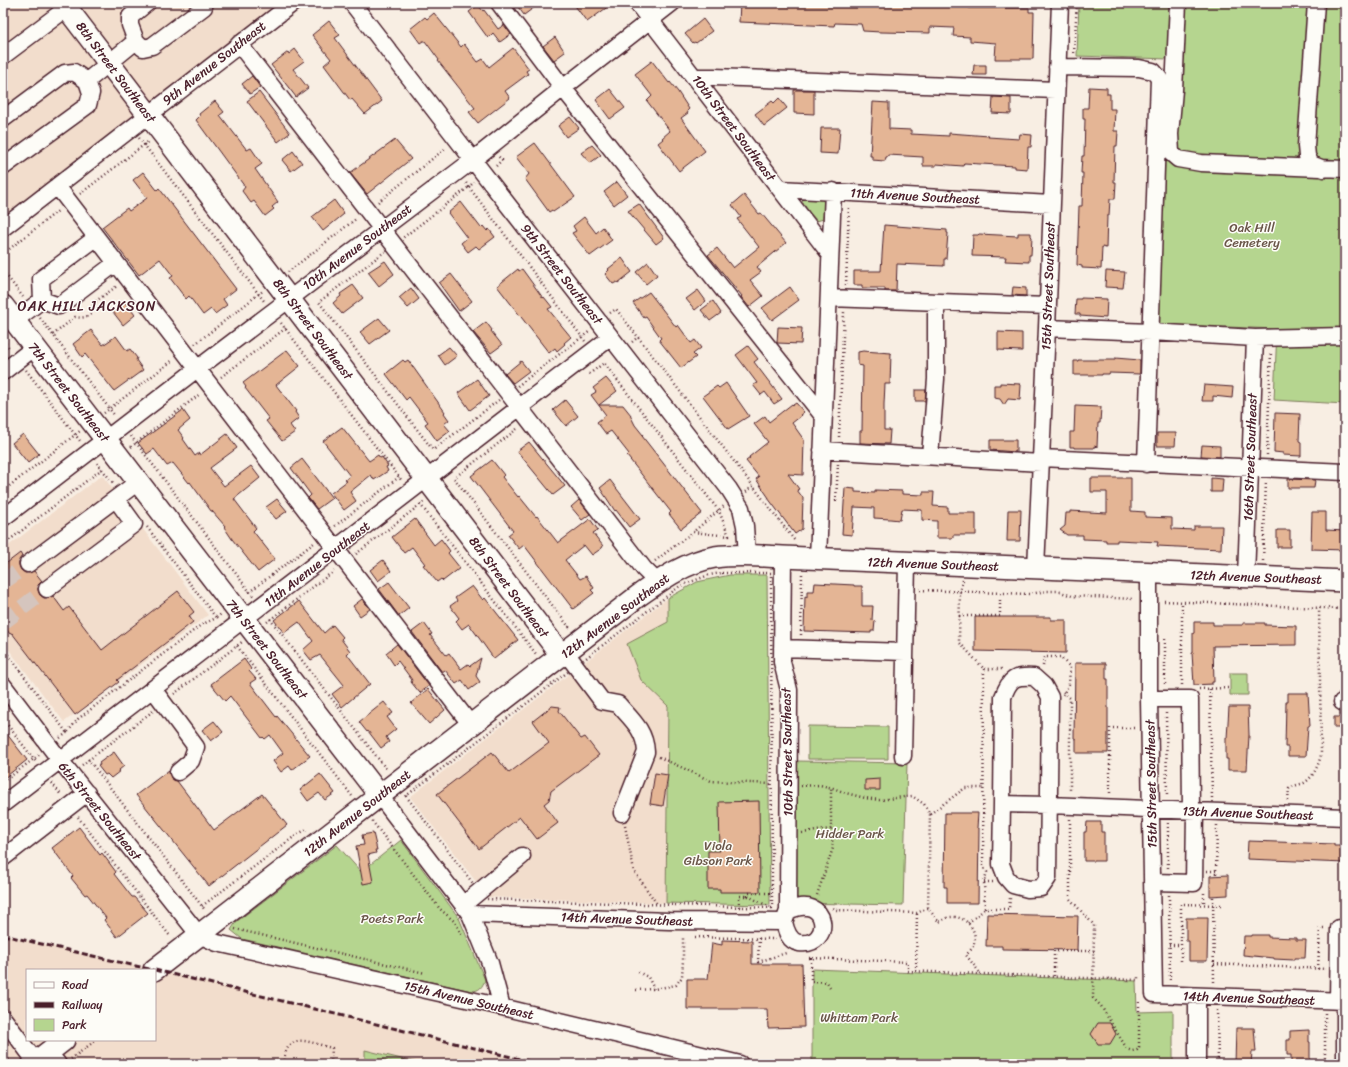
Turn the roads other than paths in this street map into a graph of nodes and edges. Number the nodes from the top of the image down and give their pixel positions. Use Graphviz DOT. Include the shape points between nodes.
graph roads {
  1 [pos="147,3"];
  2 [pos="293,3"];
  3 [pos="352,3"];
  4 [pos="499,3"];
  5 [pos="637,3"];
  6 [pos="672,3"];
  7 [pos="1060,3"];
  8 [pos="1178,3"];
  9 [pos="1316,3"];
  10 [pos="204,4"];
  11 [pos="65,6"];
  12 [pos="650,20"];
  13 [pos="136,41"];
  14 [pos="239,44"];
  15 [pos="3,56"];
  16 [pos="109,64"];
  17 [pos="1057,67"];
  18 [pos="695,77"];
  19 [pos="87,81"];
  20 [pos="563,88"];
  21 [pos="1056,90"];
  22 [pos="148,114"];
  23 [pos="3,119"];
  24 [pos="473,160"];
  25 [pos="3,167"];
  26 [pos="1325,169"];
  27 [pos="1345,169"];
  28 [pos="57,186"];
  29 [pos="780,189"];
  30 [pos="833,191"];
  31 [pos="1051,204"];
  32 [pos="3,228"];
  33 [pos="381,229"];
  34 [pos="96,238"];
  35 [pos="830,254"];
  36 [pos="116,263"];
  37 [pos="289,298"];
  38 [pos="829,298"];
  39 [pos="936,302"];
  40 [pos="37,304"];
  41 [pos="1048,306"];
  42 [pos="9,313"];
  43 [pos="1047,328"];
  44 [pos="1150,332"];
  45 [pos="1345,336"];
  46 [pos="611,338"];
  47 [pos="1254,338"];
  48 [pos="35,347"];
  49 [pos="197,369"];
  50 [pos="3,372"];
  51 [pos="518,408"];
  52 [pos="824,417"];
  53 [pos="106,440"];
  54 [pos="822,450"];
  55 [pos="930,456"];
  56 [pos="1041,461"];
  57 [pos="1146,464"];
  58 [pos="1250,468"];
  59 [pos="1345,472"];
  60 [pos="427,479"];
  61 [pos="138,482"];
  62 [pos="119,497"];
  63 [pos="3,518"];
  64 [pos="336,549"];
  65 [pos="789,549"];
  66 [pos="747,556"];
  67 [pos="818,559"];
  68 [pos="907,563"];
  69 [pos="28,564"];
  70 [pos="1036,568"];
  71 [pos="1149,573"];
  72 [pos="1246,577"];
  73 [pos="1345,580"];
  74 [pos="657,582"];
  75 [pos="47,588"];
  76 [pos="245,620"];
  77 [pos="782,648"];
  78 [pos="905,652"];
  79 [pos="564,654"];
  80 [pos="3,685"];
  81 [pos="153,689"];
  82 [pos="1150,699"];
  83 [pos="471,725"];
  84 [pos="903,756"];
  85 [pos="60,760"];
  86 [pos="178,772"];
  87 [pos="87,793"];
  88 [pos="380,796"];
  89 [pos="3,804"];
  90 [pos="1002,804"];
  91 [pos="1049,805"];
  92 [pos="1151,810"];
  93 [pos="1193,811"];
  94 [pos="622,813"];
  95 [pos="1345,817"];
  96 [pos="522,856"];
  97 [pos="3,858"];
  98 [pos="1152,882"];
  99 [pos="466,910"];
  100 [pos="786,917"];
  101 [pos="1342,928"];
  102 [pos="199,935"];
  103 [pos="155,969"];
  104 [pos="1197,996"];
  105 [pos="1146,1000"];
  106 [pos="1343,1002"];
  107 [pos="502,1007"];
  108 [pos="3,1018"];
  109 [pos="26,1037"];
  110 [pos="31,1041"];
  111 [pos="51,1057"];
  112 [pos="740,1064"];
  113 [pos="1198,1064"];
  114 [pos="1345,1064"];
  1 -- 13 [label="street" via="130,17"];
  2 -- 14 [label="street, 9th Avenue Southeast"];
  3 -- 24 [label="street, 9th Street Southeast"];
  4 -- 20 [label="street"];
  5 -- 12 [label="street, 10th Street Southeast"];
  6 -- 12 [label="street, 10th Avenue Southeast"];
  7 -- 17 [label="street, 15th Street Southeast"];
  8 -- 26 [label="street" via="1171,153 1178,159 1201,163"];
  9 -- 26 [label="street" via="1306,146 1311,164"];
  10 -- 13 [label="street" via="152,46 143,48"];
  11 -- 15 [label="street"];
  11 -- 16 [label="main road, 8th Street Southeast"];
  12 -- 18 [label="street, 10th Street Southeast"];
  12 -- 20 [label="street, 10th Avenue Southeast"];
  13 -- 16 [label="street"];
  14 -- 22 [label="street, 9th Avenue Southeast"];
  14 -- 33 [label="street"];
  16 -- 19 [label="street"];
  16 -- 22 [label="main road, 8th Street Southeast"];
  17 -- 21 [label="street, 15th Street Southeast"];
  17 -- 44 [label="street" via="1139,68 1153,71 1158,78"];
  18 -- 21 [label="street"];
  18 -- 29 [label="street, 10th Street Southeast"];
  19 -- 23 [label="street" via="74,72 65,72"];
  19 -- 25 [label="street" via="91,93 88,105"];
  20 -- 24 [label="street, 10th Avenue Southeast"];
  20 -- 52 [label="street"];
  21 -- 31 [label="street, 15th Street Southeast"];
  22 -- 28 [label="street, 9th Avenue Southeast"];
  22 -- 37 [label="main road, 8th Street Southeast"];
  24 -- 33 [label="street, 10th Avenue Southeast"];
  24 -- 46 [label="street, 9th Street Southeast"];
  26 -- 27 [label="street"];
  28 -- 32 [label="street, 9th Avenue Southeast"];
  28 -- 34 [label="street"];
  29 -- 30 [label="street, 11th Avenue Southeast"];
  29 -- 35 [label="street, 10th Street Southeast"];
  30 -- 31 [label="street, 11th Avenue Southeast"];
  30 -- 35 [label="street"];
  31 -- 41 [label="street, 15th Street Southeast"];
  33 -- 37 [label="street, 10th Avenue Southeast"];
  33 -- 51 [label="street"];
  34 -- 36 [label="street"];
  34 -- 40 [label="street" via="41,279"];
  35 -- 38 [label="street"];
  36 -- 40 [label="street" via="59,306"];
  36 -- 49 [label="street"];
  37 -- 49 [label="street, 10th Avenue Southeast"];
  37 -- 60 [label="main road, 8th Street Southeast"];
  38 -- 39 [label="street"];
  38 -- 52 [label="street"];
  39 -- 41 [label="street"];
  39 -- 55 [label="street" via="936,379"];
  40 -- 42 [label="street"];
  41 -- 43 [label="street, 15th Street Southeast"];
  42 -- 48 [label="main road, 7th Street Southeast"];
  43 -- 44 [label="street"];
  43 -- 56 [label="street, 15th Street Southeast"];
  44 -- 47 [label="street"];
  44 -- 57 [label="street"];
  45 -- 47 [label="street"];
  46 -- 51 [label="street, 11th Avenue Southeast"];
  46 -- 66 [label="street, 9th Street Southeast" via="730,489 746,526"];
  47 -- 58 [label="street, 16th Street Southeast"];
  48 -- 50 [label="street"];
  48 -- 53 [label="main road, 7th Street Southeast"];
  49 -- 53 [label="street, 10th Avenue Southeast"];
  49 -- 64 [label="street"];
  51 -- 60 [label="street, 11th Avenue Southeast"];
  51 -- 74 [label="street" via="644,569"];
  52 -- 54 [label="street"];
  53 -- 61 [label="main road, 7th Street Southeast"];
  53 -- 63 [label="street, 10th Avenue Southeast"];
  54 -- 55 [label="street"];
  54 -- 67 [label="street"];
  55 -- 56 [label="street"];
  56 -- 57 [label="street"];
  56 -- 70 [label="street, 15th Street Southeast"];
  57 -- 58 [label="street"];
  58 -- 59 [label="street"];
  58 -- 72 [label="street, 16th Street Southeast"];
  60 -- 64 [label="street, 11th Avenue Southeast"];
  60 -- 79 [label="main road, 8th Street Southeast"];
  61 -- 62 [label="street"];
  61 -- 76 [label="main road, 7th Street Southeast"];
  62 -- 69 [label="street"];
  62 -- 75 [label="street" via="134,524"];
  64 -- 76 [label="street, 11th Avenue Southeast"];
  64 -- 83 [label="street"];
  65 -- 66 [label="main road, 12th Avenue Southeast"];
  65 -- 67 [label="main road, 12th Avenue Southeast"];
  65 -- 77 [label="street, 10th Street Southeast"];
  66 -- 74 [label="main road, 12th Avenue Southeast" via="715,557 701,561 685,566"];
  67 -- 68 [label="main road, 12th Avenue Southeast"];
  68 -- 70 [label="main road, 12th Avenue Southeast"];
  68 -- 78 [label="street"];
  70 -- 71 [label="main road, 12th Avenue Southeast"];
  71 -- 72 [label="main road, 12th Avenue Southeast"];
  71 -- 82 [label="street, 15th Street Southeast"];
  72 -- 73 [label="main road, 12th Avenue Southeast"];
  74 -- 79 [label="main road, 12th Avenue Southeast"];
  76 -- 81 [label="street, 11th Avenue Southeast"];
  76 -- 88 [label="main road, 7th Street Southeast"];
  77 -- 78 [label="street"];
  77 -- 100 [label="street, 10th Street Southeast" via="782,662 789,690"];
  78 -- 84 [label="street"];
  79 -- 83 [label="main road, 12th Avenue Southeast"];
  79 -- 94 [label="street" via="602,701 618,704 641,731 646,752"];
  80 -- 85 [label="street, 6th Street Southeast"];
  81 -- 85 [label="street, 11th Avenue Southeast"];
  81 -- 86 [label="street" via="196,747 191,761"];
  82 -- 92 [label="street, 15th Street Southeast"];
  82 -- 93 [label="street" via="1190,699"];
  83 -- 88 [label="main road, 12th Avenue Southeast"];
  85 -- 87 [label="street, 6th Street Southeast"];
  85 -- 89 [label="street, 11th Avenue Southeast"];
  87 -- 97 [label="street"];
  87 -- 102 [label="street, 6th Street Southeast"];
  88 -- 99 [label="street, 7th Street Southeast"];
  88 -- 102 [label="main road, 12th Avenue Southeast"];
  90 -- 91 [label="street, 13th Avenue Southeast"];
  90 -- 91 [label="street" via="1001,864 1006,877 1013,885 1028,889 1041,888 1048,878"];
  90 -- 91 [label="street" via="1003,697 1007,685 1018,676 1034,677 1044,686 1050,697"];
  91 -- 92 [label="street, 13th Avenue Southeast"];
  92 -- 93 [label="street, 13th Avenue Southeast"];
  92 -- 98 [label="street, 15th Street Southeast"];
  93 -- 95 [label="street, 13th Avenue Southeast"];
  93 -- 98 [label="street" via="1194,883"];
  96 -- 99 [label="street"];
  98 -- 105 [label="street, 15th Street Southeast"];
  99 -- 100 [label="street, 14th Avenue Southeast" via="669,921"];
  99 -- 107 [label="street, 7th Street Southeast" via="490,963"];
  101 -- 106 [label="street" via="1339,970"];
  102 -- 103 [label="main road, 12th Avenue Southeast"];
  102 -- 107 [label="street, 15th Avenue Southeast" via="217,943"];
  104 -- 105 [label="street, 14th Avenue Southeast"];
  104 -- 106 [label="street, 14th Avenue Southeast"];
  104 -- 113 [label="street"];
  106 -- 114 [label="street"];
  107 -- 112 [label="street, 15th Avenue Southeast"];
  108 -- 109 [label="street"];
  110 -- 111 [label="street"];
}
